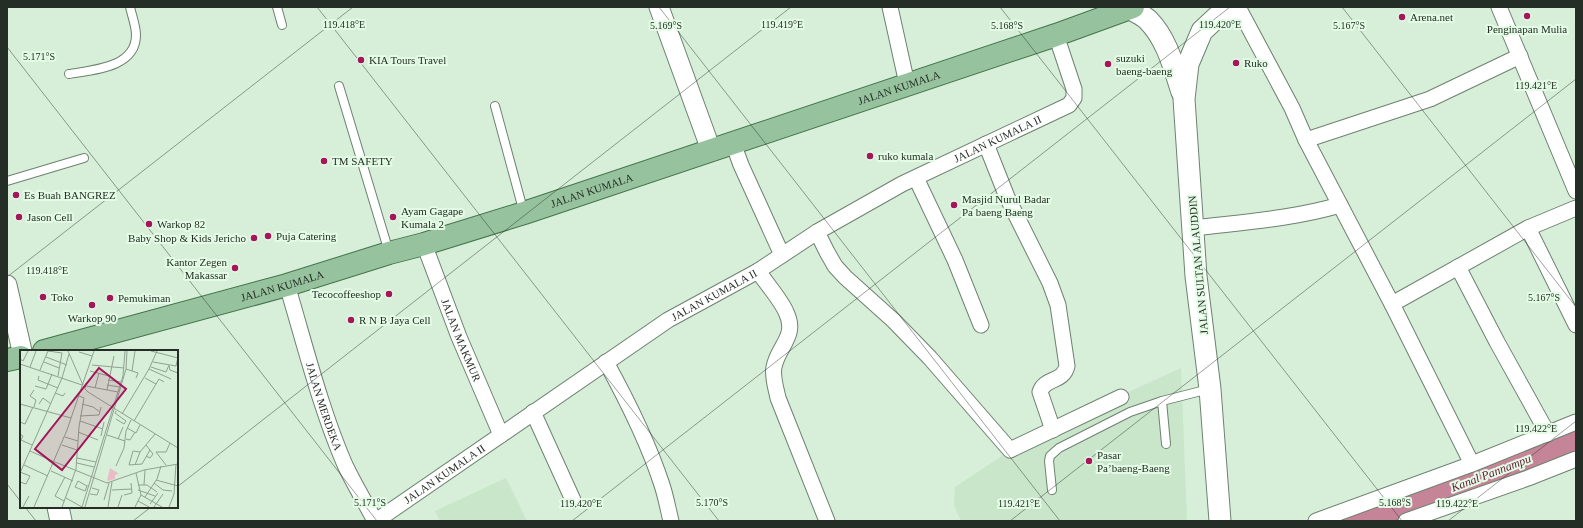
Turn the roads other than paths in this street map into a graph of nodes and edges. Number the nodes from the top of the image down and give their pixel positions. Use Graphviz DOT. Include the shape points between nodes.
graph roads {
  1 [pos="130,7"];
  2 [pos="277,7"];
  3 [pos="659,7"];
  4 [pos="890,7"];
  5 [pos="1236,7"];
  6 [pos="1498,7"];
  7 [pos="1131,8"];
  8 [pos="282,25"];
  9 [pos="1056,35"];
  10 [pos="1520,56"];
  11 [pos="69,74"];
  12 [pos="906,84"];
  13 [pos="339,86"];
  14 [pos="1184,99"];
  15 [pos="495,106"];
  16 [pos="1306,140"];
  17 [pos="733,143"];
  18 [pos="986,144"];
  19 [pos="711,150"];
  20 [pos="84,158"];
  21 [pos="916,178"];
  22 [pos="7,181"];
  23 [pos="1576,191"];
  24 [pos="1340,205"];
  25 [pos="1576,208"];
  26 [pos="524,213"];
  27 [pos="1194,228"];
  28 [pos="1528,228"];
  29 [pos="817,232"];
  30 [pos="424,244"];
  31 [pos="389,253"];
  32 [pos="782,255"];
  33 [pos="1458,268"];
  34 [pos="758,272"];
  35 [pos="7,285"];
  36 [pos="287,285"];
  37 [pos="1392,304"];
  38 [pos="981,325"];
  39 [pos="1576,325"];
  40 [pos="22,350"];
  41 [pos="48,350"];
  42 [pos="20,357"];
  43 [pos="7,360"];
  44 [pos="606,362"];
  45 [pos="1210,389"];
  46 [pos="1121,397"];
  47 [pos="1162,401"];
  48 [pos="532,412"];
  49 [pos="1576,422"];
  50 [pos="1053,430"];
  51 [pos="1548,434"];
  52 [pos="501,435"];
  53 [pos="1166,444"];
  54 [pos="1576,459"];
  55 [pos="1472,464"];
  56 [pos="1052,490"];
  57 [pos="573,500"];
  58 [pos="58,508"];
  59 [pos="61,521"];
  60 [pos="376,521"];
  61 [pos="671,521"];
  62 [pos="827,521"];
  63 [pos="1220,521"];
  64 [pos="1316,521"];
  65 [pos="1406,521"];
  1 -- 11 [label="lane" via="136,34 133,48 126,57 115,65"];
  2 -- 8 [label="lane"];
  3 -- 19 [label="street"];
  4 -- 12 [label="street"];
  5 -- 14 [label="main road, JALAN SULTAN ALAUDDIN" via="1217,17 1202,31 1188,64"];
  5 -- 16 [label="street" via="1292,108"];
  6 -- 10 [label="street"];
  7 -- 9 [label="main road, JALAN KUMALA"];
  7 -- 14 [label="main road" via="1147,19 1160,35 1171,58"];
  9 -- 12 [label="main road, JALAN KUMALA"];
  9 -- 18 [label="street, JALAN KUMALA II" via="1074,89 1072,102"];
  10 -- 16 [label="street" via="1430,99"];
  10 -- 23 [label="street"];
  12 -- 17 [label="main road, JALAN KUMALA"];
  13 -- 31 [label="lane"];
  14 -- 27 [label="main road, JALAN SULTAN ALAUDDIN"];
  15 -- 26 [label="lane"];
  16 -- 24 [label="street"];
  17 -- 19 [label="main road, JALAN KUMALA"];
  17 -- 32 [label="street"];
  18 -- 21 [label="street, JALAN KUMALA II"];
  18 -- 50 [label="street" via="1007,198 1050,282 1058,305 1065,372 1047,383 1040,392"];
  19 -- 26 [label="main road, JALAN KUMALA"];
  20 -- 22 [label="lane"];
  21 -- 29 [label="street, JALAN KUMALA II"];
  21 -- 38 [label="street" via="955,260"];
  24 -- 27 [label="street" via="1319,212"];
  24 -- 37 [label="street"];
  25 -- 28 [label="street"];
  26 -- 30 [label="main road, JALAN KUMALA"];
  27 -- 45 [label="main road, JALAN SULTAN ALAUDDIN" via="1196,276"];
  28 -- 33 [label="street"];
  28 -- 39 [label="street"];
  29 -- 32 [label="street, JALAN KUMALA II"];
  29 -- 50 [label="street" via="835,266 930,358 1010,450"];
  30 -- 31 [label="main road, JALAN KUMALA"];
  30 -- 52 [label="street, JALAN MAKMUR" via="459,337"];
  31 -- 36 [label="main road, JALAN KUMALA"];
  32 -- 34 [label="street, JALAN KUMALA II"];
  33 -- 37 [label="street"];
  33 -- 51 [label="street"];
  34 -- 44 [label="street, JALAN KUMALA II" via="668,320"];
  34 -- 62 [label="street" via="787,313 790,329 774,368 775,383 778,398"];
  35 -- 40 [label="street"];
  36 -- 41 [label="main road, JALAN KUMALA"];
  36 -- 60 [label="street, JALAN MERDEKA" via="333,433 346,466"];
  37 -- 55 [label="street"];
  42 -- 43 [label="main road"];
  44 -- 48 [label="street, JALAN KUMALA II"];
  44 -- 61 [label="street" via="632,409 649,448 663,487"];
  45 -- 47 [label="lane"];
  45 -- 63 [label="main road, JALAN SULTAN ALAUDDIN"];
  46 -- 50 [label="street"];
  47 -- 53 [label="lane"];
  47 -- 56 [label="lane" via="1130,412 1075,439 1053,453 1049,462"];
  48 -- 52 [label="street, JALAN KUMALA II"];
  48 -- 57 [label="street"];
  49 -- 51 [label="street"];
  51 -- 55 [label="street"];
  52 -- 60 [label="street, JALAN KUMALA II"];
  54 -- 65 [label="street"];
  55 -- 64 [label="street"];
  58 -- 59 [label="main road"];
}
